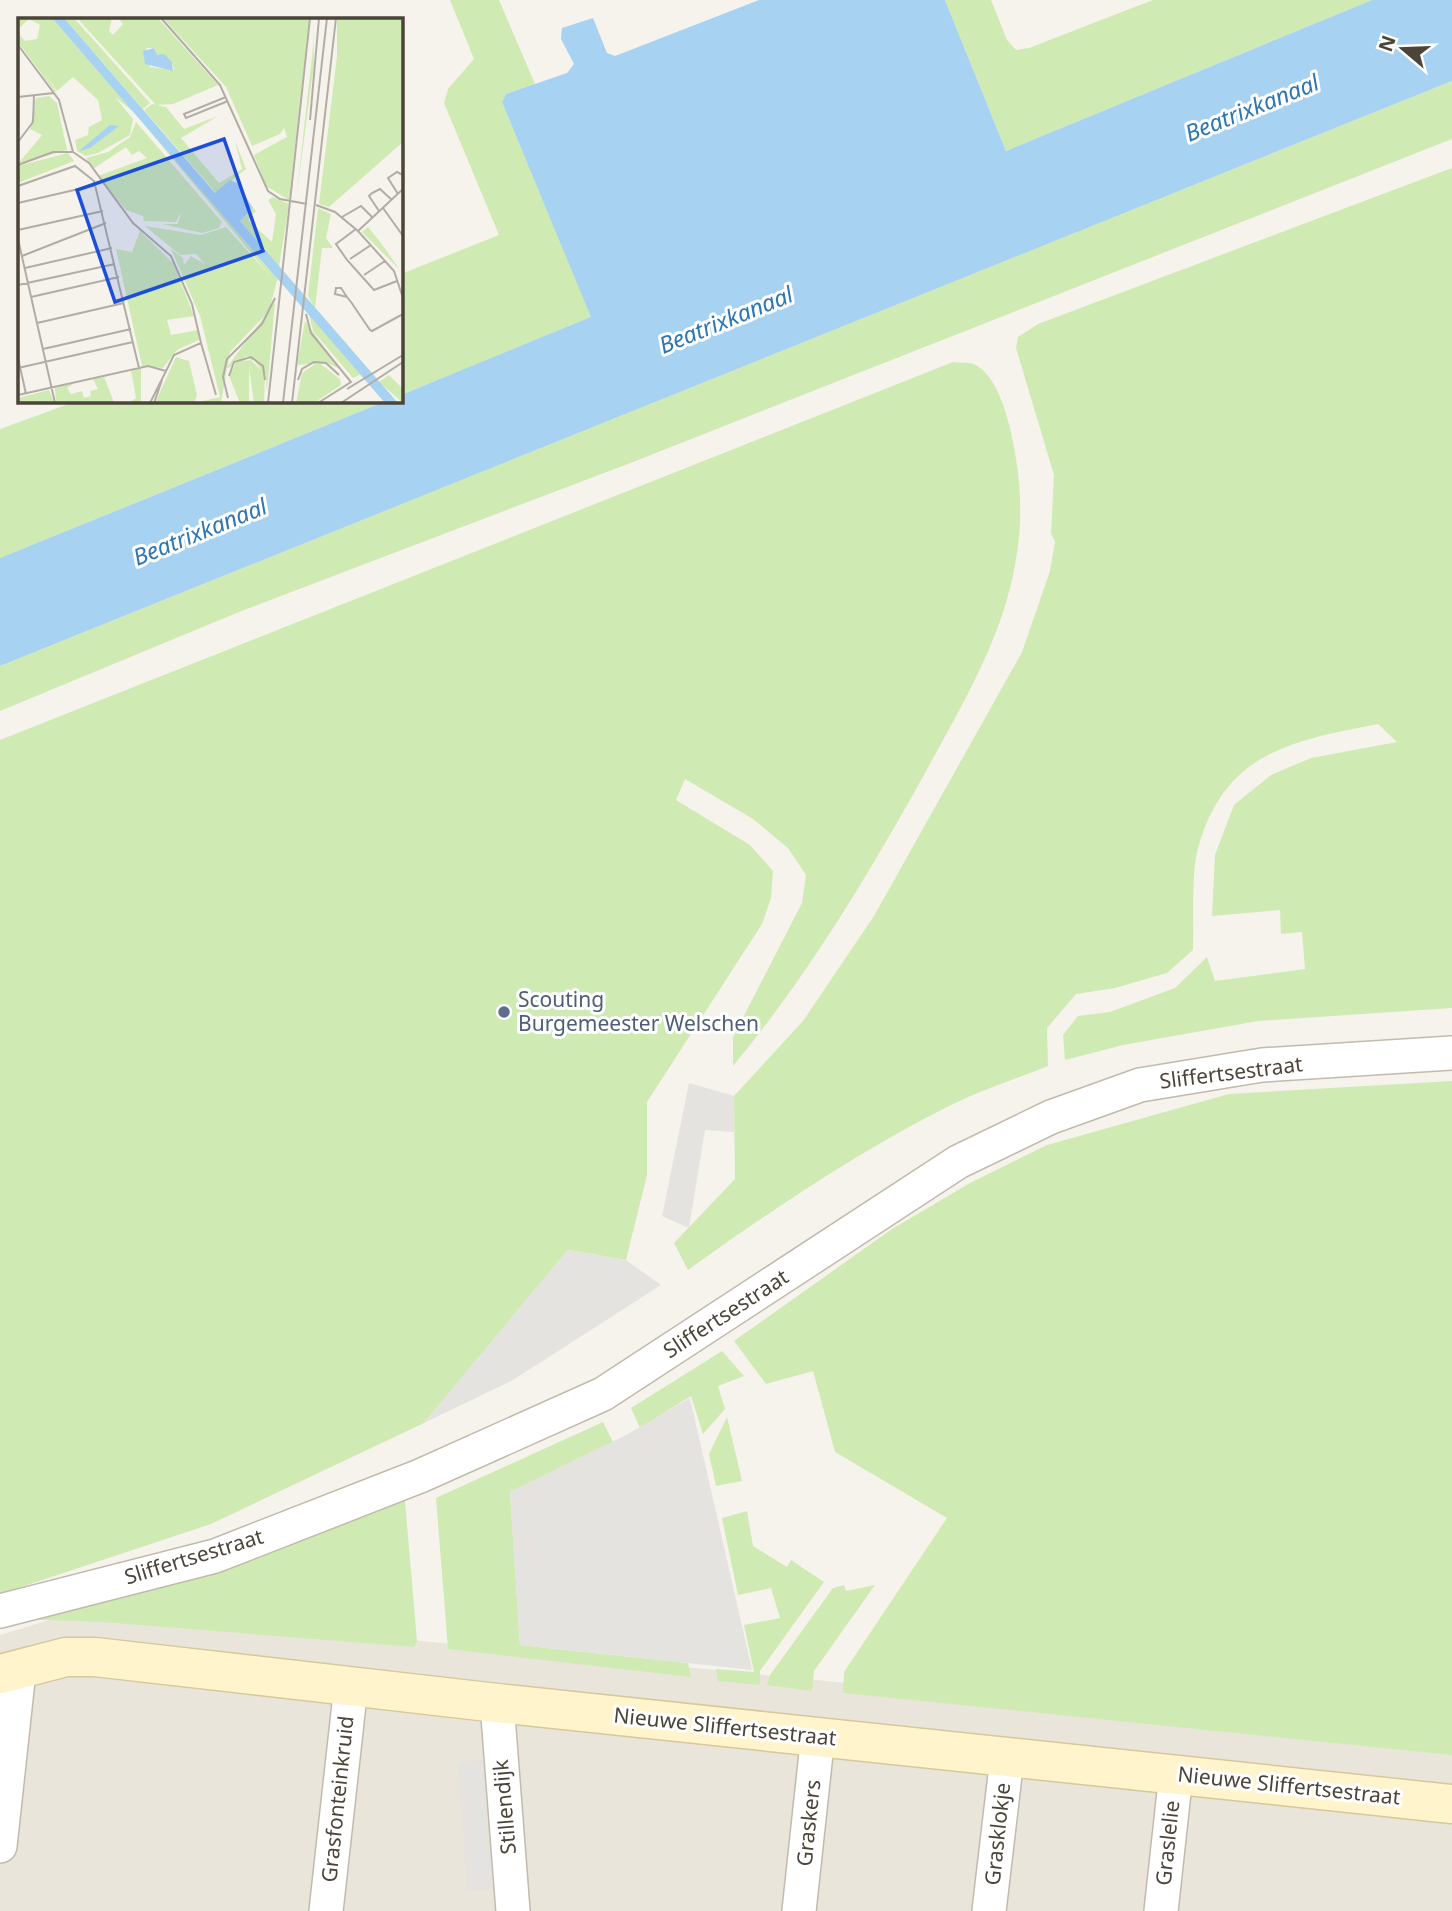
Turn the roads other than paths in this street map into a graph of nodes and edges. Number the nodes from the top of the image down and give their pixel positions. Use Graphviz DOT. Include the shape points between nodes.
graph roads {
  1 [pos="1452,1053"];
  2 [pos="0,1611"];
  3 [pos="9,1672"];
  4 [pos="351,1686"];
  5 [pos="496,1703"];
  6 [pos="818,1735"];
  7 [pos="1007,1758"];
  8 [pos="1175,1774"];
  9 [pos="1452,1804"];
  10 [pos="0,1846"];
  11 [pos="326,1911"];
  12 [pos="513,1911"];
  13 [pos="799,1911"];
  14 [pos="989,1911"];
  15 [pos="1161,1911"];
  1 -- 2 [label="street, Sliffertsestraat" via="1248,1067 1140,1085 1051,1117 958,1162 603,1394 420,1476 215,1556"];
  3 -- 4 [label="street, Nieuwe Sliffertsestraat" via="66,1657 95,1657"];
  3 -- 10 [label="street"];
  4 -- 5 [label="street, Nieuwe Sliffertsestraat"];
  4 -- 11 [label="street, Grasfonteinkruid"];
  5 -- 6 [label="street, Nieuwe Sliffertsestraat"];
  5 -- 12 [label="street, Stillendijk"];
  6 -- 7 [label="street, Nieuwe Sliffertsestraat"];
  6 -- 13 [label="street, Graskers"];
  7 -- 8 [label="street, Nieuwe Sliffertsestraat"];
  7 -- 14 [label="street, Grasklokje"];
  8 -- 9 [label="street, Nieuwe Sliffertsestraat"];
  8 -- 15 [label="street, Graslelie"];
}
